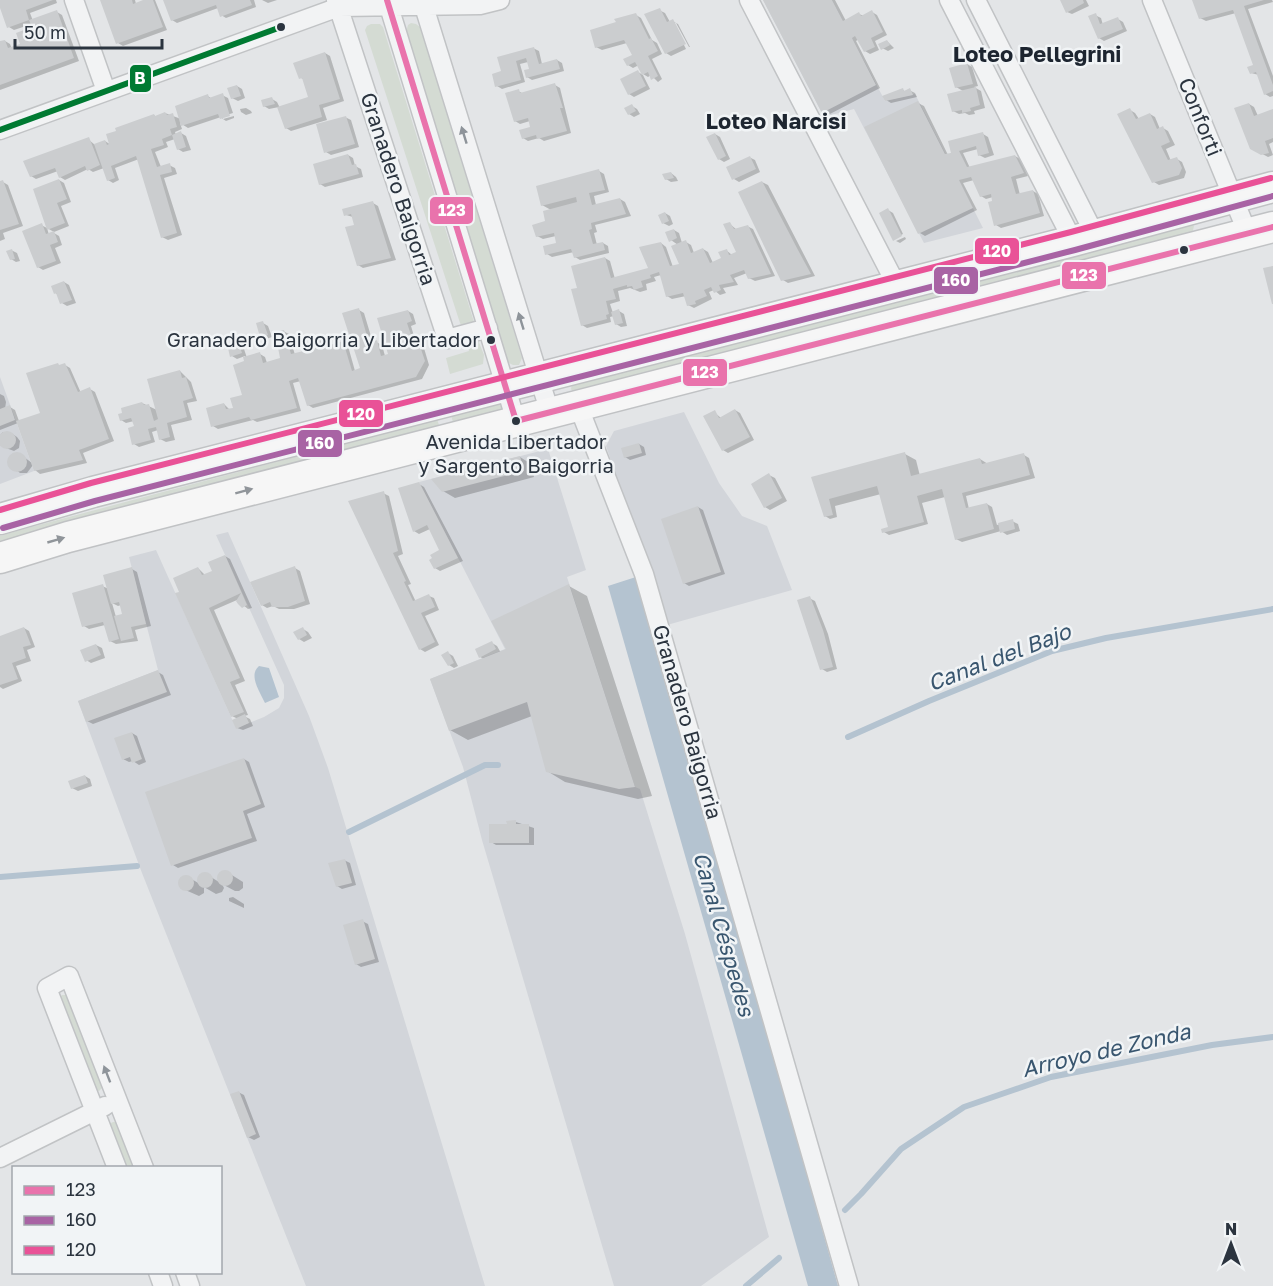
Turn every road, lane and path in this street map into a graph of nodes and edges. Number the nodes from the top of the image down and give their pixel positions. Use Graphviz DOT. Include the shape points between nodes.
graph roads {
  1 [pos="74,0"];
  2 [pos="500,0"];
  3 [pos="749,0"];
  4 [pos="949,0"];
  5 [pos="975,0"];
  6 [pos="1152,0"];
  7 [pos="388,3"];
  8 [pos="423,3"];
  9 [pos="337,4"];
  10 [pos="106,91"];
  11 [pos="0,130"];
  12 [pos="1273,187"];
  13 [pos="1233,197"];
  14 [pos="1261,230"];
  15 [pos="1084,238"];
  16 [pos="897,286"];
  17 [pos="488,328"];
  18 [pos="539,377"];
  19 [pos="505,386"];
  20 [pos="564,409"];
  21 [pos="516,421"];
  22 [pos="0,519"];
  23 [pos="0,558"];
  24 [pos="118,1100"];
  25 [pos="95,1111"];
  26 [pos="0,1158"];
  27 [pos="117,1166"];
  28 [pos="144,1166"];
  29 [pos="849,1286"];
  1 -- 10 [label="street"];
  2 -- 8 [label="street" via="480,5"];
  3 -- 16 [label="street"];
  4 -- 15 [label="street"];
  5 -- 15 [label="street"];
  6 -- 13 [label="street, Conforti"];
  7 -- 8 [label="street"];
  7 -- 9 [label="street"];
  7 -- 17 [label="street, Granadero Baigorria"];
  18 -- 8 [label="street, Granadero Baigorria, one-way"];
  9 -- 10 [label="street"];
  9 -- 17 [label="street, Granadero Baigorria" via="447,339"];
  10 -- 11 [label="street"];
  12 -- 13 [label="main road"];
  13 -- 14 [label="street, Conforti"];
  13 -- 15 [label="main road"];
  14 -- 20 [label="main road"];
  15 -- 16 [label="main road"];
  16 -- 18 [label="main road"];
  17 -- 19 [label="street, Granadero Baigorria"];
  18 -- 19 [label="main road"];
  18 -- 20 [label="street, Granadero Baigorria"];
  19 -- 21 [label="street, Granadero Baigorria"];
  19 -- 22 [label="main road"];
  20 -- 21 [label="main road"];
  20 -- 29 [label="street, Granadero Baigorria" via="645,573"];
  23 -- 21 [label="main road, one-way"];
  24 -- 25 [label="street"];
  24 -- 25 [label="street, one-way" via="69,976 47,988"];
  24 -- 28 [label="street"];
  25 -- 26 [label="street"];
  25 -- 27 [label="street"];
}
